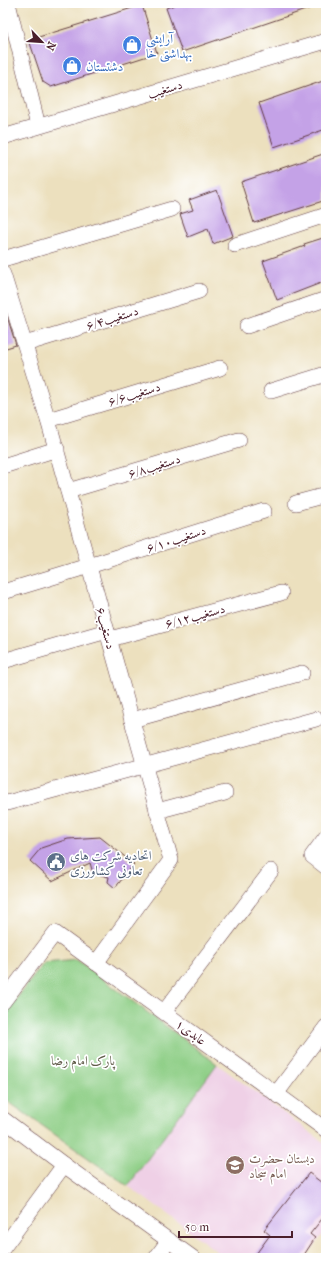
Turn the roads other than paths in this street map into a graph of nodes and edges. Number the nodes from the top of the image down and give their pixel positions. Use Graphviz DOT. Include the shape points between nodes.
graph roads {
  1 [pos="8,3"];
  2 [pos="326,41"];
  3 [pos="38,126"];
  4 [pos="3,137"];
  5 [pos="172,209"];
  6 [pos="326,215"];
  7 [pos="235,245"];
  8 [pos="3,259"];
  9 [pos="3,274"];
  10 [pos="199,292"];
  11 [pos="326,299"];
  12 [pos="247,326"];
  13 [pos="25,344"];
  14 [pos="220,368"];
  15 [pos="326,374"];
  16 [pos="271,391"];
  17 [pos="48,420"];
  18 [pos="239,440"];
  19 [pos="57,449"];
  20 [pos="3,466"];
  21 [pos="68,491"];
  22 [pos="326,495"];
  23 [pos="296,503"];
  24 [pos="264,511"];
  25 [pos="89,566"];
  26 [pos="3,592"];
  27 [pos="281,593"];
  28 [pos="108,635"];
  29 [pos="3,661"];
  30 [pos="302,673"];
  31 [pos="316,719"];
  32 [pos="132,720"];
  33 [pos="144,764"];
  34 [pos="225,793"];
  35 [pos="3,804"];
  36 [pos="157,811"];
  37 [pos="326,837"];
  38 [pos="326,867"];
  39 [pos="271,871"];
  40 [pos="96,963"];
  41 [pos="4,997"];
  42 [pos="164,1012"];
  43 [pos="326,1027"];
  44 [pos="276,1094"];
  45 [pos="3,1118"];
  46 [pos="326,1130"];
  47 [pos="64,1165"];
  48 [pos="169,1240"];
  49 [pos="3,1248"];
  50 [pos="156,1258"];
  51 [pos="193,1258"];
  1 -- 3 [label="street"];
  2 -- 3 [label="street, دستغیب"];
  3 -- 4 [label="street, دستغیب"];
  5 -- 8 [label="street"];
  6 -- 7 [label="street"];
  9 -- 13 [label="street, دستغیب۶"];
  10 -- 13 [label="street, دستغیب۶/۴"];
  11 -- 12 [label="street"];
  13 -- 17 [label="street, دستغیب۶"];
  14 -- 17 [label="street, دستغیب۶/۶"];
  15 -- 16 [label="street"];
  17 -- 19 [label="street, دستغیب۶"];
  18 -- 21 [label="street, دستغیب۶/۸"];
  19 -- 20 [label="street"];
  19 -- 21 [label="street, دستغیب۶"];
  21 -- 25 [label="street, دستغیب۶"];
  22 -- 23 [label="street"];
  24 -- 25 [label="street, دستغیب۶/۱۰"];
  25 -- 26 [label="street, دستغیب۶/۱۰"];
  25 -- 28 [label="street, دستغیب۶"];
  27 -- 28 [label="street, دستغیب۶/۱۲"];
  28 -- 29 [label="street, دستغیب۶/۱۲"];
  28 -- 32 [label="street, دستغیب۶"];
  30 -- 32 [label="street"];
  31 -- 33 [label="street"];
  32 -- 33 [label="street, دستغیب۶"];
  33 -- 35 [label="street"];
  33 -- 36 [label="street, دستغیب۶"];
  34 -- 36 [label="street"];
  36 -- 40 [label="street, دستغیب۶" via="171,860"];
  37 -- 38 [label="street" via="312,856"];
  39 -- 42 [label="street"];
  40 -- 41 [label="street, ۱عابدی" via="55,933"];
  40 -- 42 [label="street, ۱عابدی"];
  42 -- 44 [label="street, ۱عابدی"];
  43 -- 44 [label="street"];
  44 -- 46 [label="street, ۱عابدی"];
  45 -- 47 [label="street"];
  47 -- 48 [label="street"];
  47 -- 49 [label="street"];
  48 -- 50 [label="street"];
  48 -- 51 [label="street"];
}
